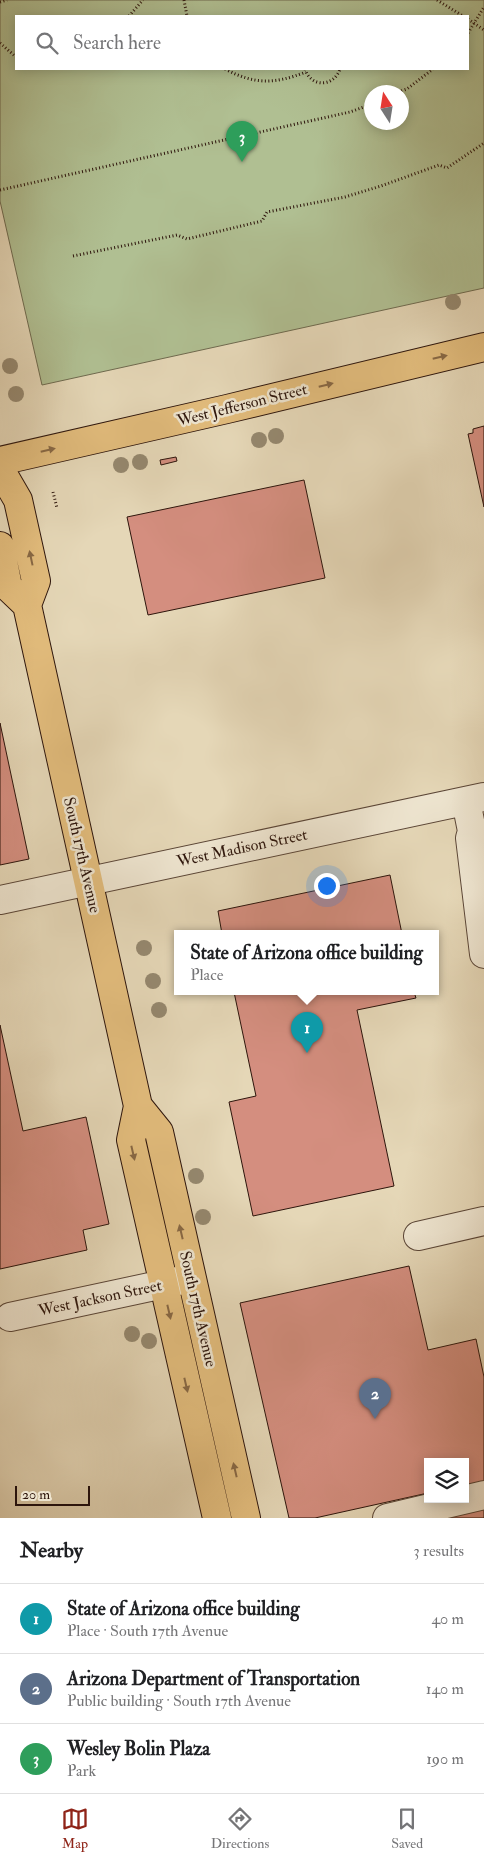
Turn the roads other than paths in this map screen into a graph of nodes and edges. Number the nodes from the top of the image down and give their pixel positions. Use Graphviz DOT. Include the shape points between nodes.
graph roads {
  1 [pos="484,347"];
  2 [pos="0,461"];
  3 [pos="0,469"];
  4 [pos="0,546"];
  5 [pos="27,605"];
  6 [pos="475,799"];
  7 [pos="478,839"];
  8 [pos="88,880"];
  9 [pos="0,900"];
  10 [pos="484,954"];
  11 [pos="138,1106"];
  12 [pos="484,1221"];
  13 [pos="418,1236"];
  14 [pos="191,1278"];
  15 [pos="163,1284"];
  16 [pos="10,1317"];
  17 [pos="484,1496"];
  18 [pos="217,1518"];
  19 [pos="246,1518"];
  20 [pos="387,1518"];
  2 -- 1 [label="main road, West Jefferson Street, one-way"];
  5 -- 3 [label="main road, one-way" via="36,581 18,500"];
  4 -- 5 [label="main road" via="8,587"];
  5 -- 8 [label="main road, South 17th Avenue"];
  6 -- 7 [label="street"];
  6 -- 8 [label="street, West Madison Street"];
  7 -- 10 [label="street" via="470,838"];
  8 -- 9 [label="street, West Madison Street"];
  8 -- 11 [label="main road, South 17th Avenue"];
  14 -- 11 [label="main road, South 17th Avenue, one-way" via="159,1132"];
  11 -- 15 [label="main road, South 17th Avenue, one-way" via="131,1140"];
  12 -- 13 [label="street"];
  14 -- 15 [label="street, West Jackson Street"];
  19 -- 14 [label="main road, South 17th Avenue, one-way"];
  15 -- 16 [label="street, West Jackson Street"];
  15 -- 18 [label="main road, South 17th Avenue, one-way"];
  17 -- 20 [label="street"];
}
